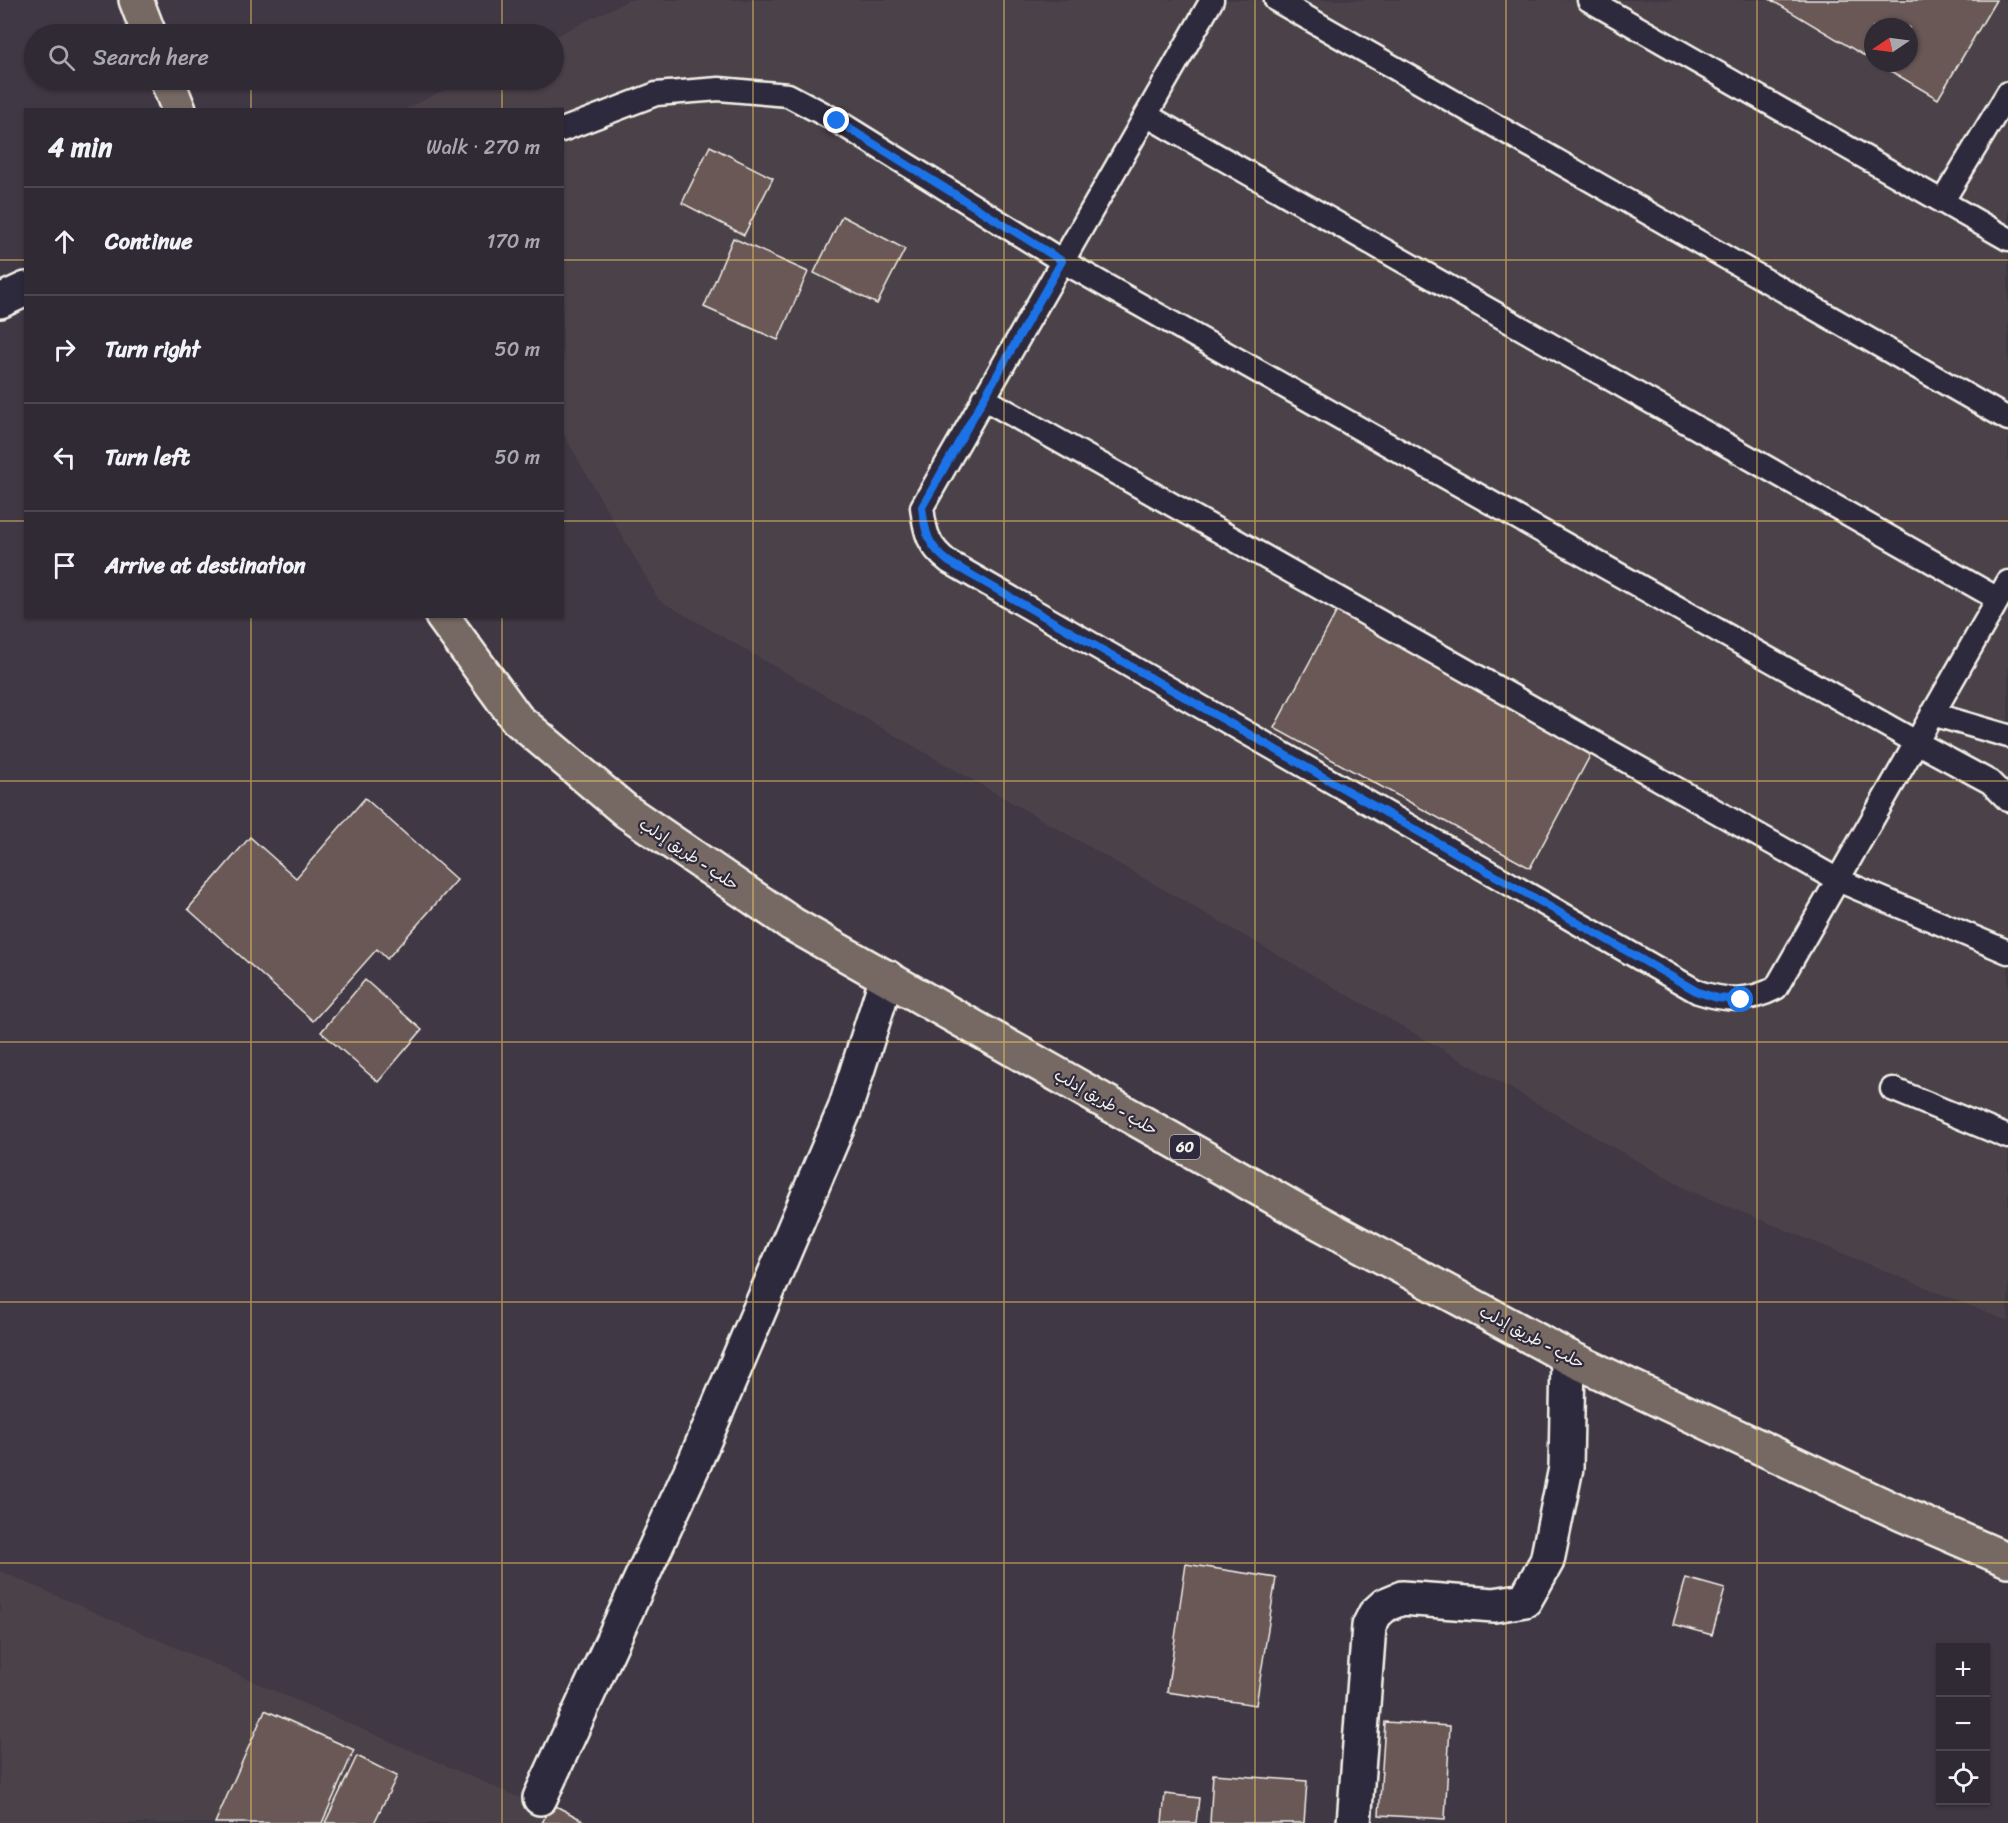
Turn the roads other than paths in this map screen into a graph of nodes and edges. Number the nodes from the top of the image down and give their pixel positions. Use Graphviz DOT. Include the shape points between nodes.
graph roads {
  1 [pos="136,0"];
  2 [pos="1212,0"];
  3 [pos="1276,0"];
  4 [pos="1589,0"];
  5 [pos="145,24"];
  6 [pos="171,90"];
  7 [pos="2007,97"];
  8 [pos="178,108"];
  9 [pos="1146,115"];
  10 [pos="564,129"];
  11 [pos="1942,202"];
  12 [pos="2008,239"];
  13 [pos="1062,261"];
  14 [pos="24,290"];
  15 [pos="0,301"];
  16 [pos="984,398"];
  17 [pos="2008,419"];
  18 [pos="2003,590"];
  19 [pos="443,618"];
  20 [pos="1932,714"];
  21 [pos="2008,736"];
  22 [pos="1916,742"];
  23 [pos="2008,800"];
  24 [pos="1838,880"];
  25 [pos="2008,952"];
  26 [pos="887,977"];
  27 [pos="1892,1089"];
  28 [pos="2008,1137"];
  29 [pos="1568,1357"];
  30 [pos="2008,1560"];
  31 [pos="540,1798"];
  32 [pos="1354,1823"];
  1 -- 5 [label="highway"];
  2 -- 9 [label="lane"];
  3 -- 17 [label="lane"];
  4 -- 11 [label="lane"];
  6 -- 8 [label="highway"];
  7 -- 11 [label="lane"];
  9 -- 13 [label="lane"];
  9 -- 18 [label="lane"];
  10 -- 13 [label="lane" via="656,94 719,89 788,95 837,121"];
  11 -- 12 [label="lane"];
  13 -- 16 [label="lane"];
  13 -- 22 [label="lane"];
  14 -- 15 [label="street"];
  16 -- 24 [label="lane"];
  16 -- 24 [label="lane" via="922,507 929,541 937,553 1698,992 1741,1000 1776,988"];
  18 -- 20 [label="lane"];
  19 -- 26 [label="highway, حلب - طريق إدلب / 60" via="517,718 626,811 792,924"];
  20 -- 21 [label="lane"];
  20 -- 22 [label="lane"];
  22 -- 23 [label="lane" via="1990,782"];
  22 -- 24 [label="lane"];
  24 -- 25 [label="lane"];
  26 -- 29 [label="highway, حلب - طريق إدلب / 60" via="1307,1216"];
  26 -- 31 [label="street" via="840,1120 694,1464"];
  27 -- 28 [label="lane"];
  29 -- 30 [label="highway, حلب - طريق إدلب / 60"];
  29 -- 32 [label="street" via="1566,1468 1547,1561 1525,1600 1494,1605 1402,1598 1384,1605 1369,1626"];
}
